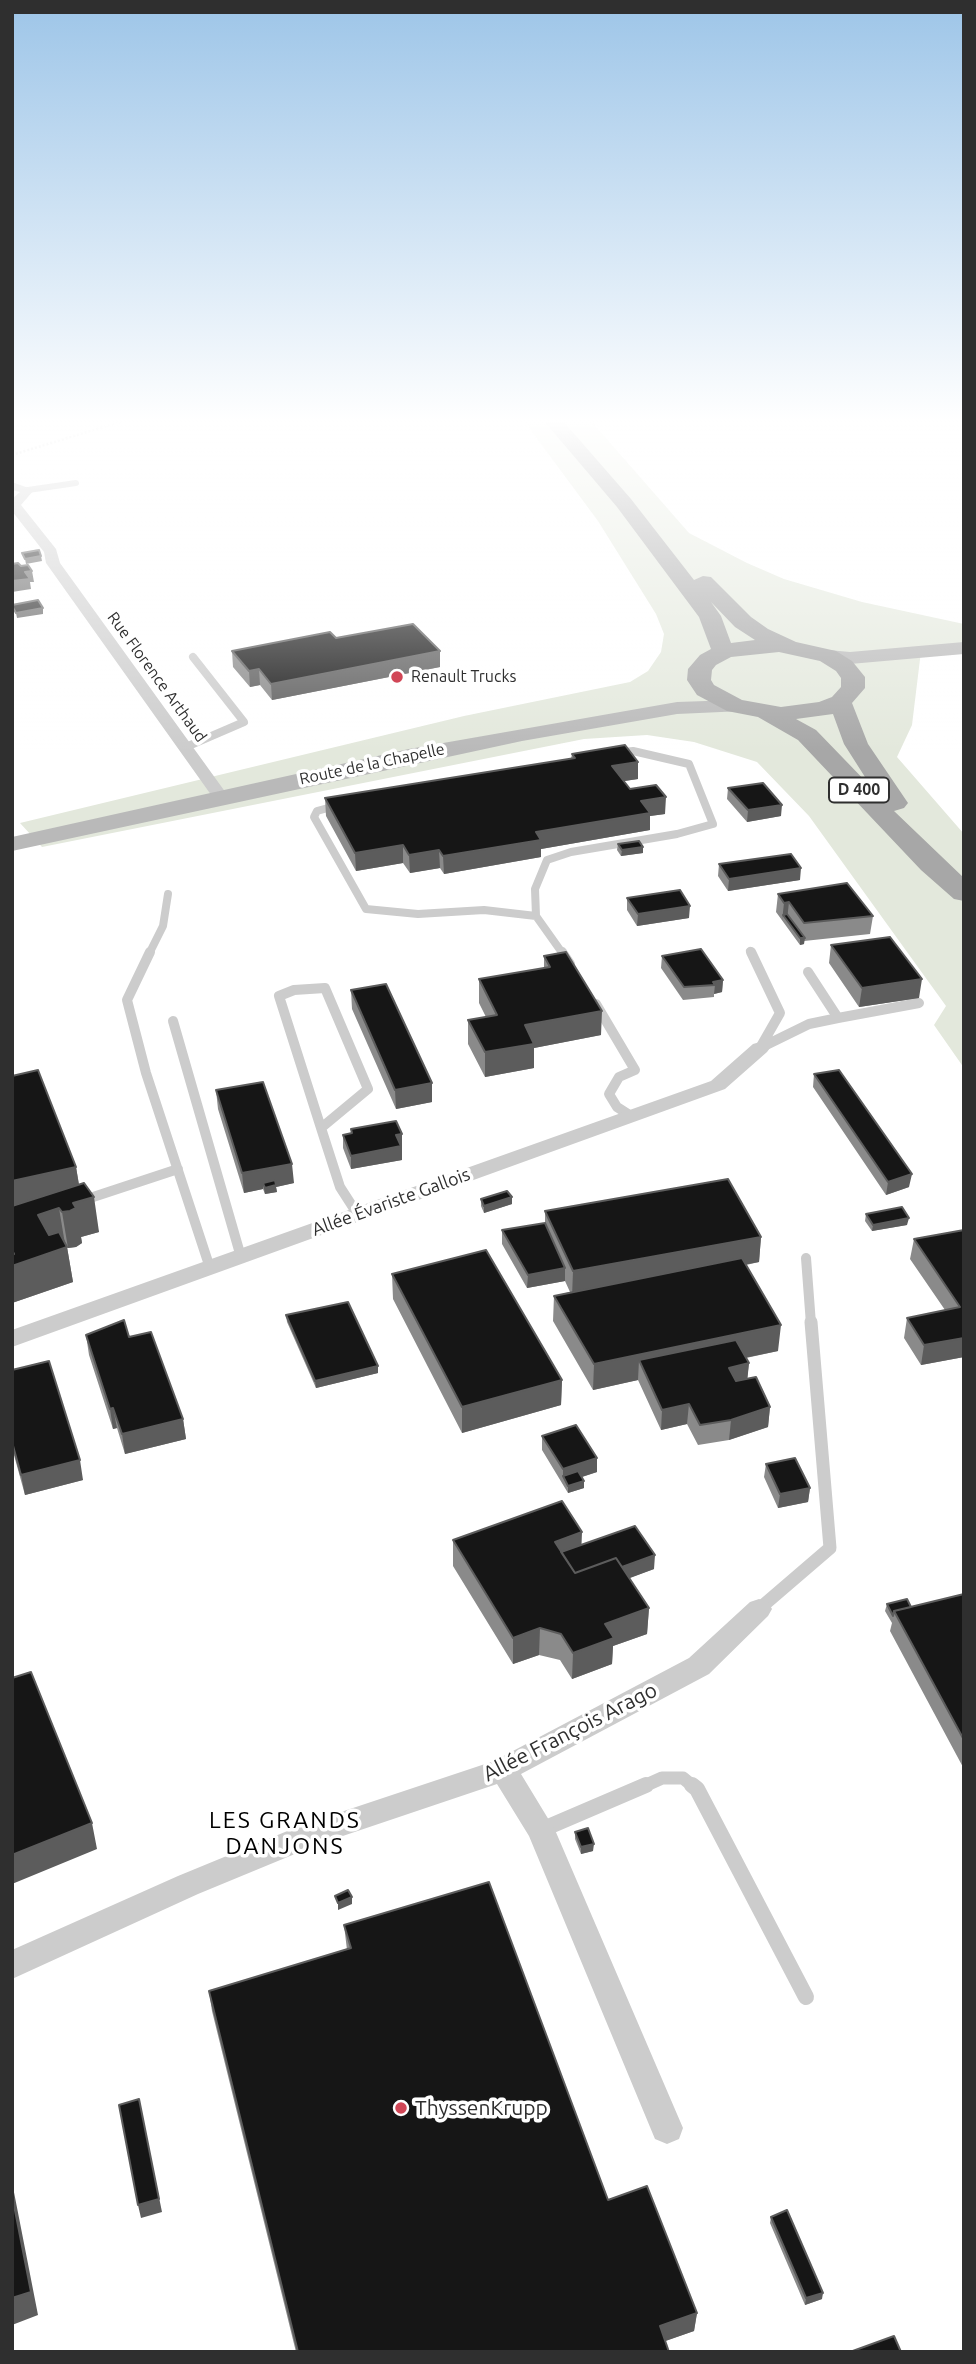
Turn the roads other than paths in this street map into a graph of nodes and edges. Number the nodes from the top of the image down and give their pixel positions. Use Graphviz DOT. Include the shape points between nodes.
graph roads {
  1 [pos="35,531"];
  2 [pos="646,531"];
  3 [pos="653,531"];
  4 [pos="799,648"];
  5 [pos="964,649"];
  6 [pos="723,652"];
  7 [pos="828,656"];
  8 [pos="193,657"];
  9 [pos="964,660"];
  10 [pos="699,680"];
  11 [pos="847,695"];
  12 [pos="746,709"];
  13 [pos="186,747"];
  14 [pos="607,755"];
  15 [pos="218,794"];
  16 [pos="353,802"];
  17 [pos="12,836"];
  18 [pos="12,844"];
  19 [pos="958,887"];
  20 [pos="168,894"];
  21 [pos="536,916"];
  22 [pos="750,951"];
  23 [pos="808,972"];
  24 [pos="576,973"];
  25 [pos="590,995"];
  26 [pos="919,1003"];
  27 [pos="838,1018"];
  28 [pos="173,1021"];
  29 [pos="760,1048"];
  30 [pos="631,1116"];
  31 [pos="321,1128"];
  32 [pos="178,1169"];
  33 [pos="63,1207"];
  34 [pos="358,1215"];
  35 [pos="241,1256"];
  36 [pos="806,1258"];
  37 [pos="210,1268"];
  38 [pos="12,1339"];
  39 [pos="759,1609"];
  40 [pos="503,1770"];
  41 [pos="541,1830"];
  42 [pos="12,1965"];
  43 [pos="806,1997"];
  44 [pos="667,2128"];
  1 -- 13 [label="street, Rue Florence Arthaud"];
  2 -- 6 [label="main road" via="710,616"];
  3 -- 4 [label="main road" via="743,622 760,634"];
  4 -- 6 [label="main road" via="758,645"];
  4 -- 7 [label="main road"];
  5 -- 7 [label="main road"];
  6 -- 10 [label="main road" via="700,669"];
  7 -- 11 [label="main road" via="853,677"];
  8 -- 13 [label="lane" via="244,722"];
  9 -- 11 [label="main road" via="868,676"];
  10 -- 12 [label="main road" via="717,699"];
  10 -- 15 [label="main road, Route de la Chapelle" via="649,698"];
  11 -- 12 [label="main road" via="804,713"];
  11 -- 19 [label="main road, D 400" via="846,725 868,765 944,862"];
  12 -- 15 [label="main road, Route de la Chapelle" via="677,708 601,720"];
  12 -- 19 [label="main road, D 400" via="777,716 807,735"];
  13 -- 15 [label="street, Rue Florence Arthaud"];
  14 -- 21 [label="lane" via="633,751 689,764 713,824 547,860 535,889"];
  15 -- 17 [label="main road, Route de la Chapelle"];
  15 -- 18 [label="main road, Route de la Chapelle"];
  16 -- 21 [label="lane" via="326,807 314,817 366,909 418,914 484,910"];
  20 -- 32 [label="lane" via="163,926 127,1000"];
  21 -- 24 [label="lane"];
  22 -- 29 [label="lane" via="780,1013"];
  23 -- 27 [label="lane"];
  25 -- 30 [label="lane" via="635,1070 619,1077 609,1094 617,1107"];
  26 -- 27 [label="lane"];
  27 -- 29 [label="lane" via="809,1024"];
  28 -- 35 [label="lane"];
  29 -- 30 [label="street, Allée Évariste Gallois" via="718,1085"];
  30 -- 34 [label="street, Allée Évariste Gallois"];
  31 -- 31 [label="lane" via="279,996 294,990 325,988 368,1089"];
  31 -- 34 [label="lane" via="340,1187"];
  32 -- 33 [label="lane"];
  32 -- 37 [label="lane"];
  34 -- 35 [label="street, Allée Évariste Gallois"];
  35 -- 37 [label="street, Allée Évariste Gallois"];
  36 -- 39 [label="lane" via="830,1548"];
  37 -- 38 [label="street, Allée Évariste Gallois"];
  39 -- 40 [label="street, Allée François Arago" via="699,1666"];
  40 -- 41 [label="street"];
  40 -- 42 [label="street, Allée François Arago" via="312,1834"];
  41 -- 43 [label="lane" via="662,1778 683,1778 697,1789"];
  41 -- 44 [label="street"];
}
